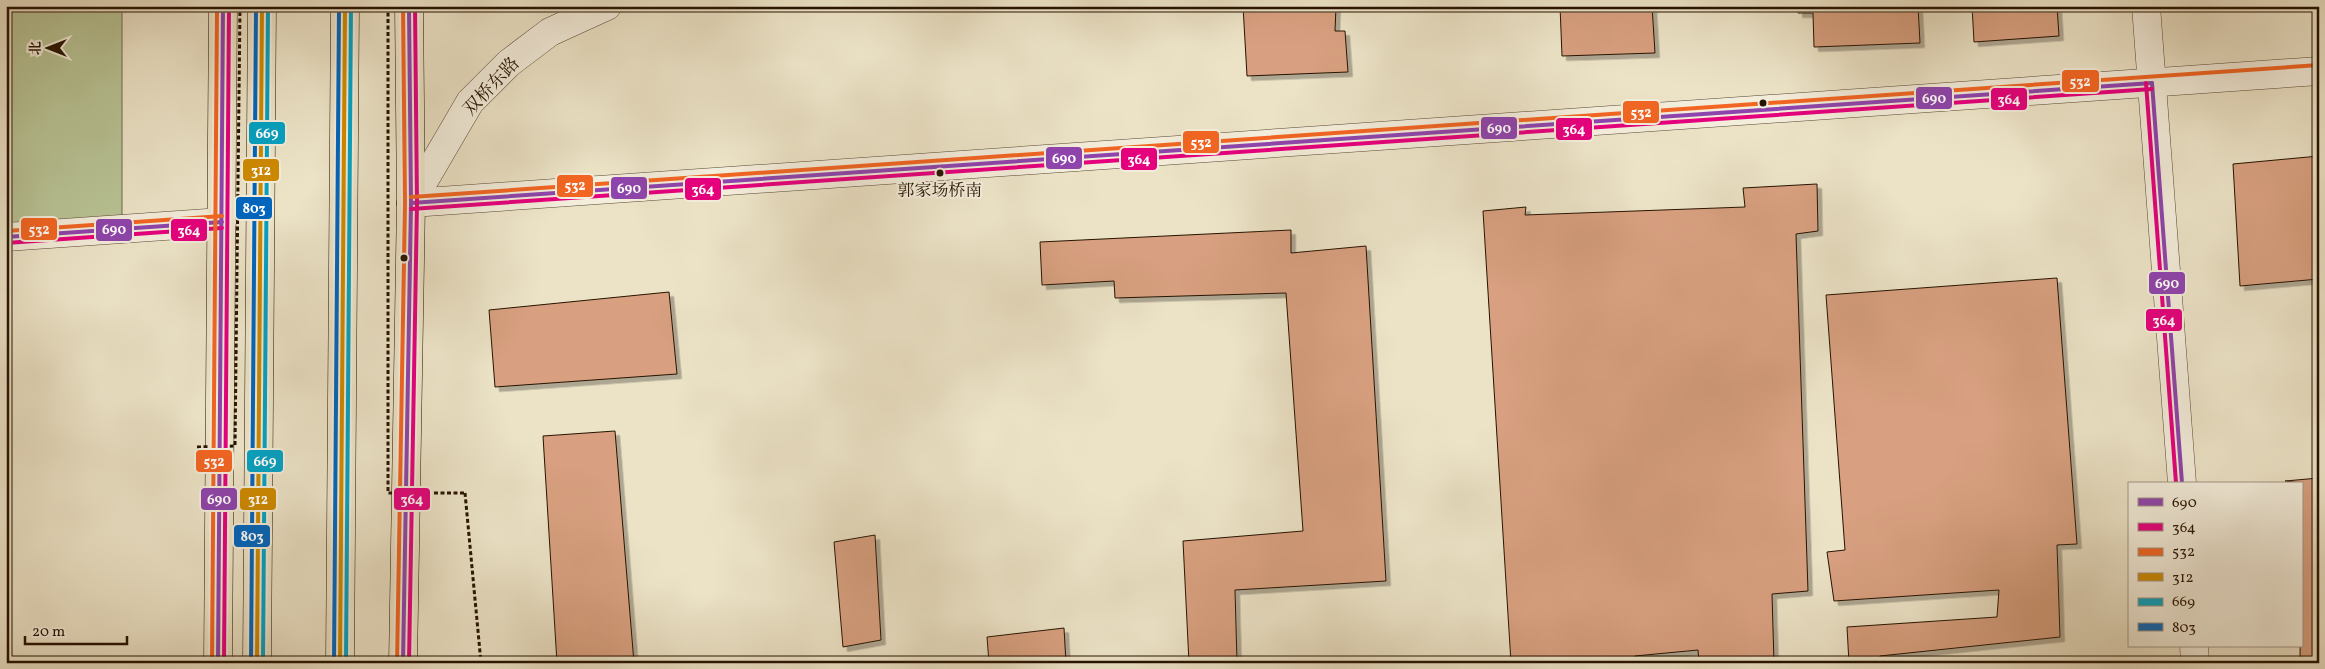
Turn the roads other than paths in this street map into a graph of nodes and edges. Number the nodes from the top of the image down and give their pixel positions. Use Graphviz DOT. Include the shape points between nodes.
graph roads {
  1 [pos="223,6"];
  2 [pos="262,6"];
  3 [pos="346,6"];
  4 [pos="409,6"];
  5 [pos="607,6"];
  6 [pos="2146,6"];
  7 [pos="2319,71"];
  8 [pos="2152,83"];
  9 [pos="411,203"];
  10 [pos="222,222"];
  11 [pos="6,237"];
  12 [pos="2182,482"];
  13 [pos="2194,646"];
  14 [pos="218,663"];
  15 [pos="257,663"];
  16 [pos="340,663"];
  17 [pos="403,663"];
  18 [pos="2195,663"];
  1 -- 10 [label="main road"];
  2 -- 15 [label="main road"];
  3 -- 16 [label="main road"];
  4 -- 9 [label="main road"];
  5 -- 9 [label="street, 双桥东路" via="550,32 509,63 470,102"];
  6 -- 8 [label="street"];
  7 -- 8 [label="street"];
  8 -- 9 [label="street"];
  8 -- 12 [label="street"];
  9 -- 17 [label="main road"];
  10 -- 11 [label="street"];
  10 -- 14 [label="main road"];
  13 -- 18 [label="street"];
}
